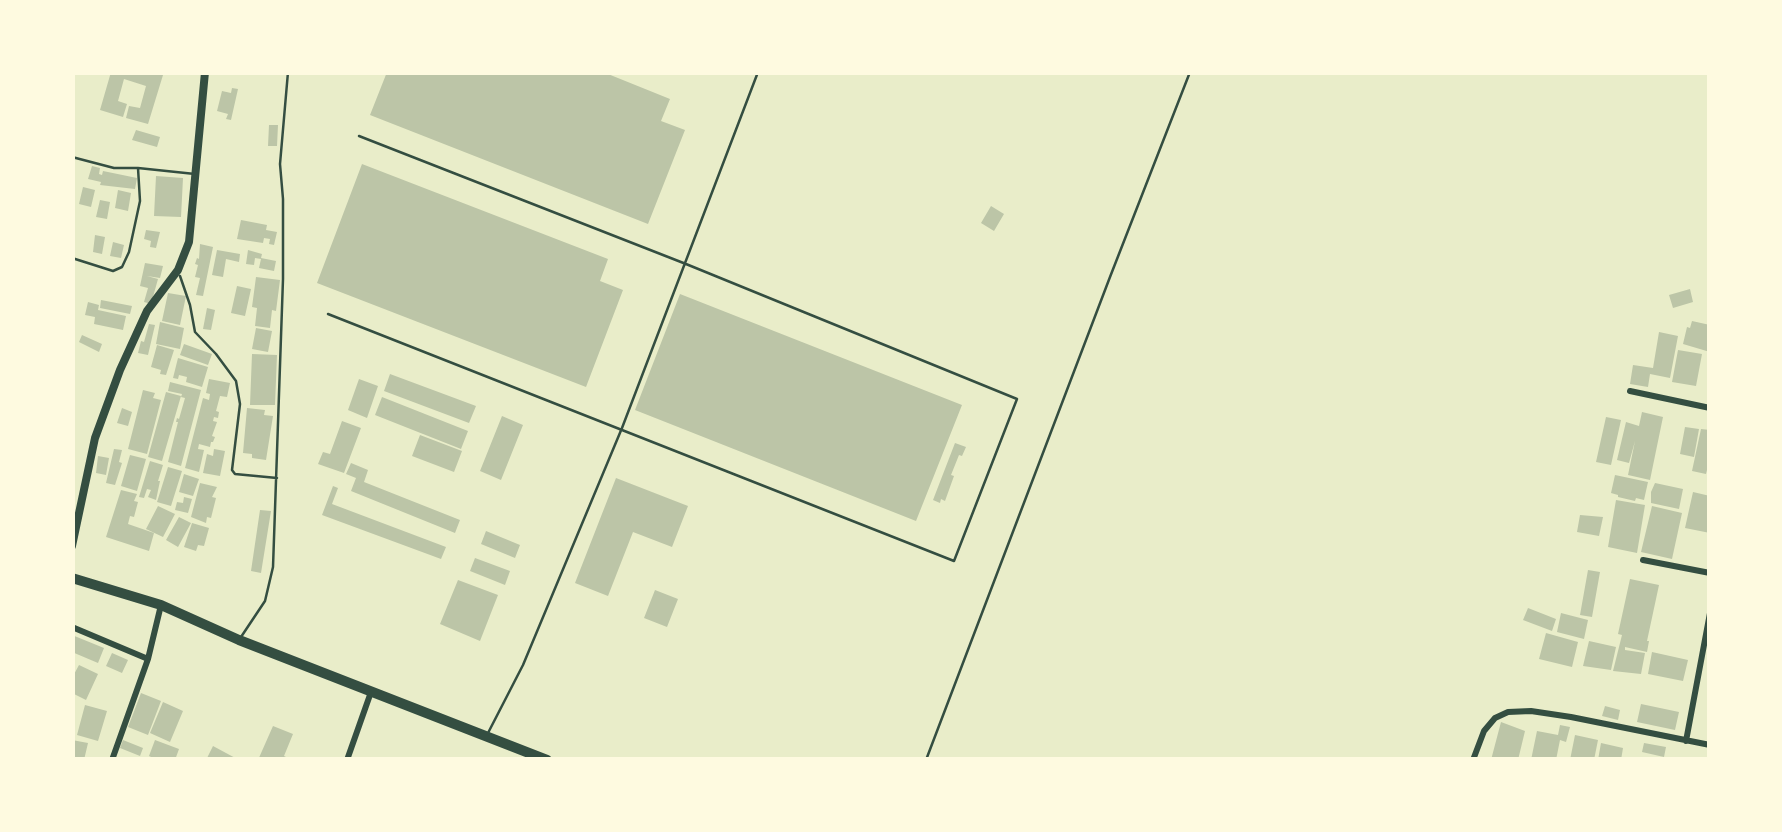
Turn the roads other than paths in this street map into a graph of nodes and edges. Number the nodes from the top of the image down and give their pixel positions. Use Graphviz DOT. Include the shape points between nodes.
graph roads {
  1 [pos="206,72"];
  2 [pos="288,72"];
  3 [pos="758,72"];
  4 [pos="1190,72"];
  5 [pos="359,136"];
  6 [pos="72,157"];
  7 [pos="138,168"];
  8 [pos="196,174"];
  9 [pos="72,258"];
  10 [pos="686,264"];
  11 [pos="178,270"];
  12 [pos="328,314"];
  13 [pos="1630,391"];
  14 [pos="1710,408"];
  15 [pos="622,428"];
  16 [pos="278,478"];
  17 [pos="72,546"];
  18 [pos="1643,560"];
  19 [pos="1710,573"];
  20 [pos="72,578"];
  21 [pos="161,604"];
  22 [pos="1710,614"];
  23 [pos="72,627"];
  24 [pos="240,640"];
  25 [pos="148,659"];
  26 [pos="371,692"];
  27 [pos="486,736"];
  28 [pos="1686,740"];
  29 [pos="510,746"];
  30 [pos="1710,746"];
  31 [pos="112,760"];
  32 [pos="347,760"];
  33 [pos="506,760"];
  34 [pos="548,760"];
  35 [pos="926,760"];
  36 [pos="1473,760"];
  1 -- 8 [label="street"];
  2 -- 16 [label="lane" via="280,164"];
  3 -- 10 [label="lane"];
  4 -- 35 [label="lane"];
  5 -- 10 [label="lane"];
  6 -- 7 [label="lane"];
  7 -- 8 [label="lane"];
  7 -- 9 [label="lane" via="140,200 122,268"];
  8 -- 11 [label="street"];
  10 -- 15 [label="lane"];
  10 -- 15 [label="lane" via="1017,398 954,561"];
  11 -- 16 [label="lane" via="195,332 236,381 240,404 232,470"];
  11 -- 17 [label="street" via="146,310 120,370 96,438"];
  12 -- 15 [label="lane"];
  13 -- 14 [label="street"];
  15 -- 27 [label="lane"];
  16 -- 24 [label="lane" via="265,602"];
  18 -- 19 [label="street"];
  20 -- 21 [label="highway"];
  21 -- 24 [label="highway"];
  21 -- 25 [label="street"];
  22 -- 28 [label="street"];
  23 -- 25 [label="street"];
  24 -- 26 [label="highway"];
  25 -- 31 [label="street"];
  26 -- 27 [label="highway"];
  26 -- 32 [label="street"];
  27 -- 29 [label="highway"];
  28 -- 30 [label="street"];
  28 -- 36 [label="street" via="1508,712 1484,731"];
  29 -- 33 [label="street"];
  29 -- 34 [label="highway"];
}
